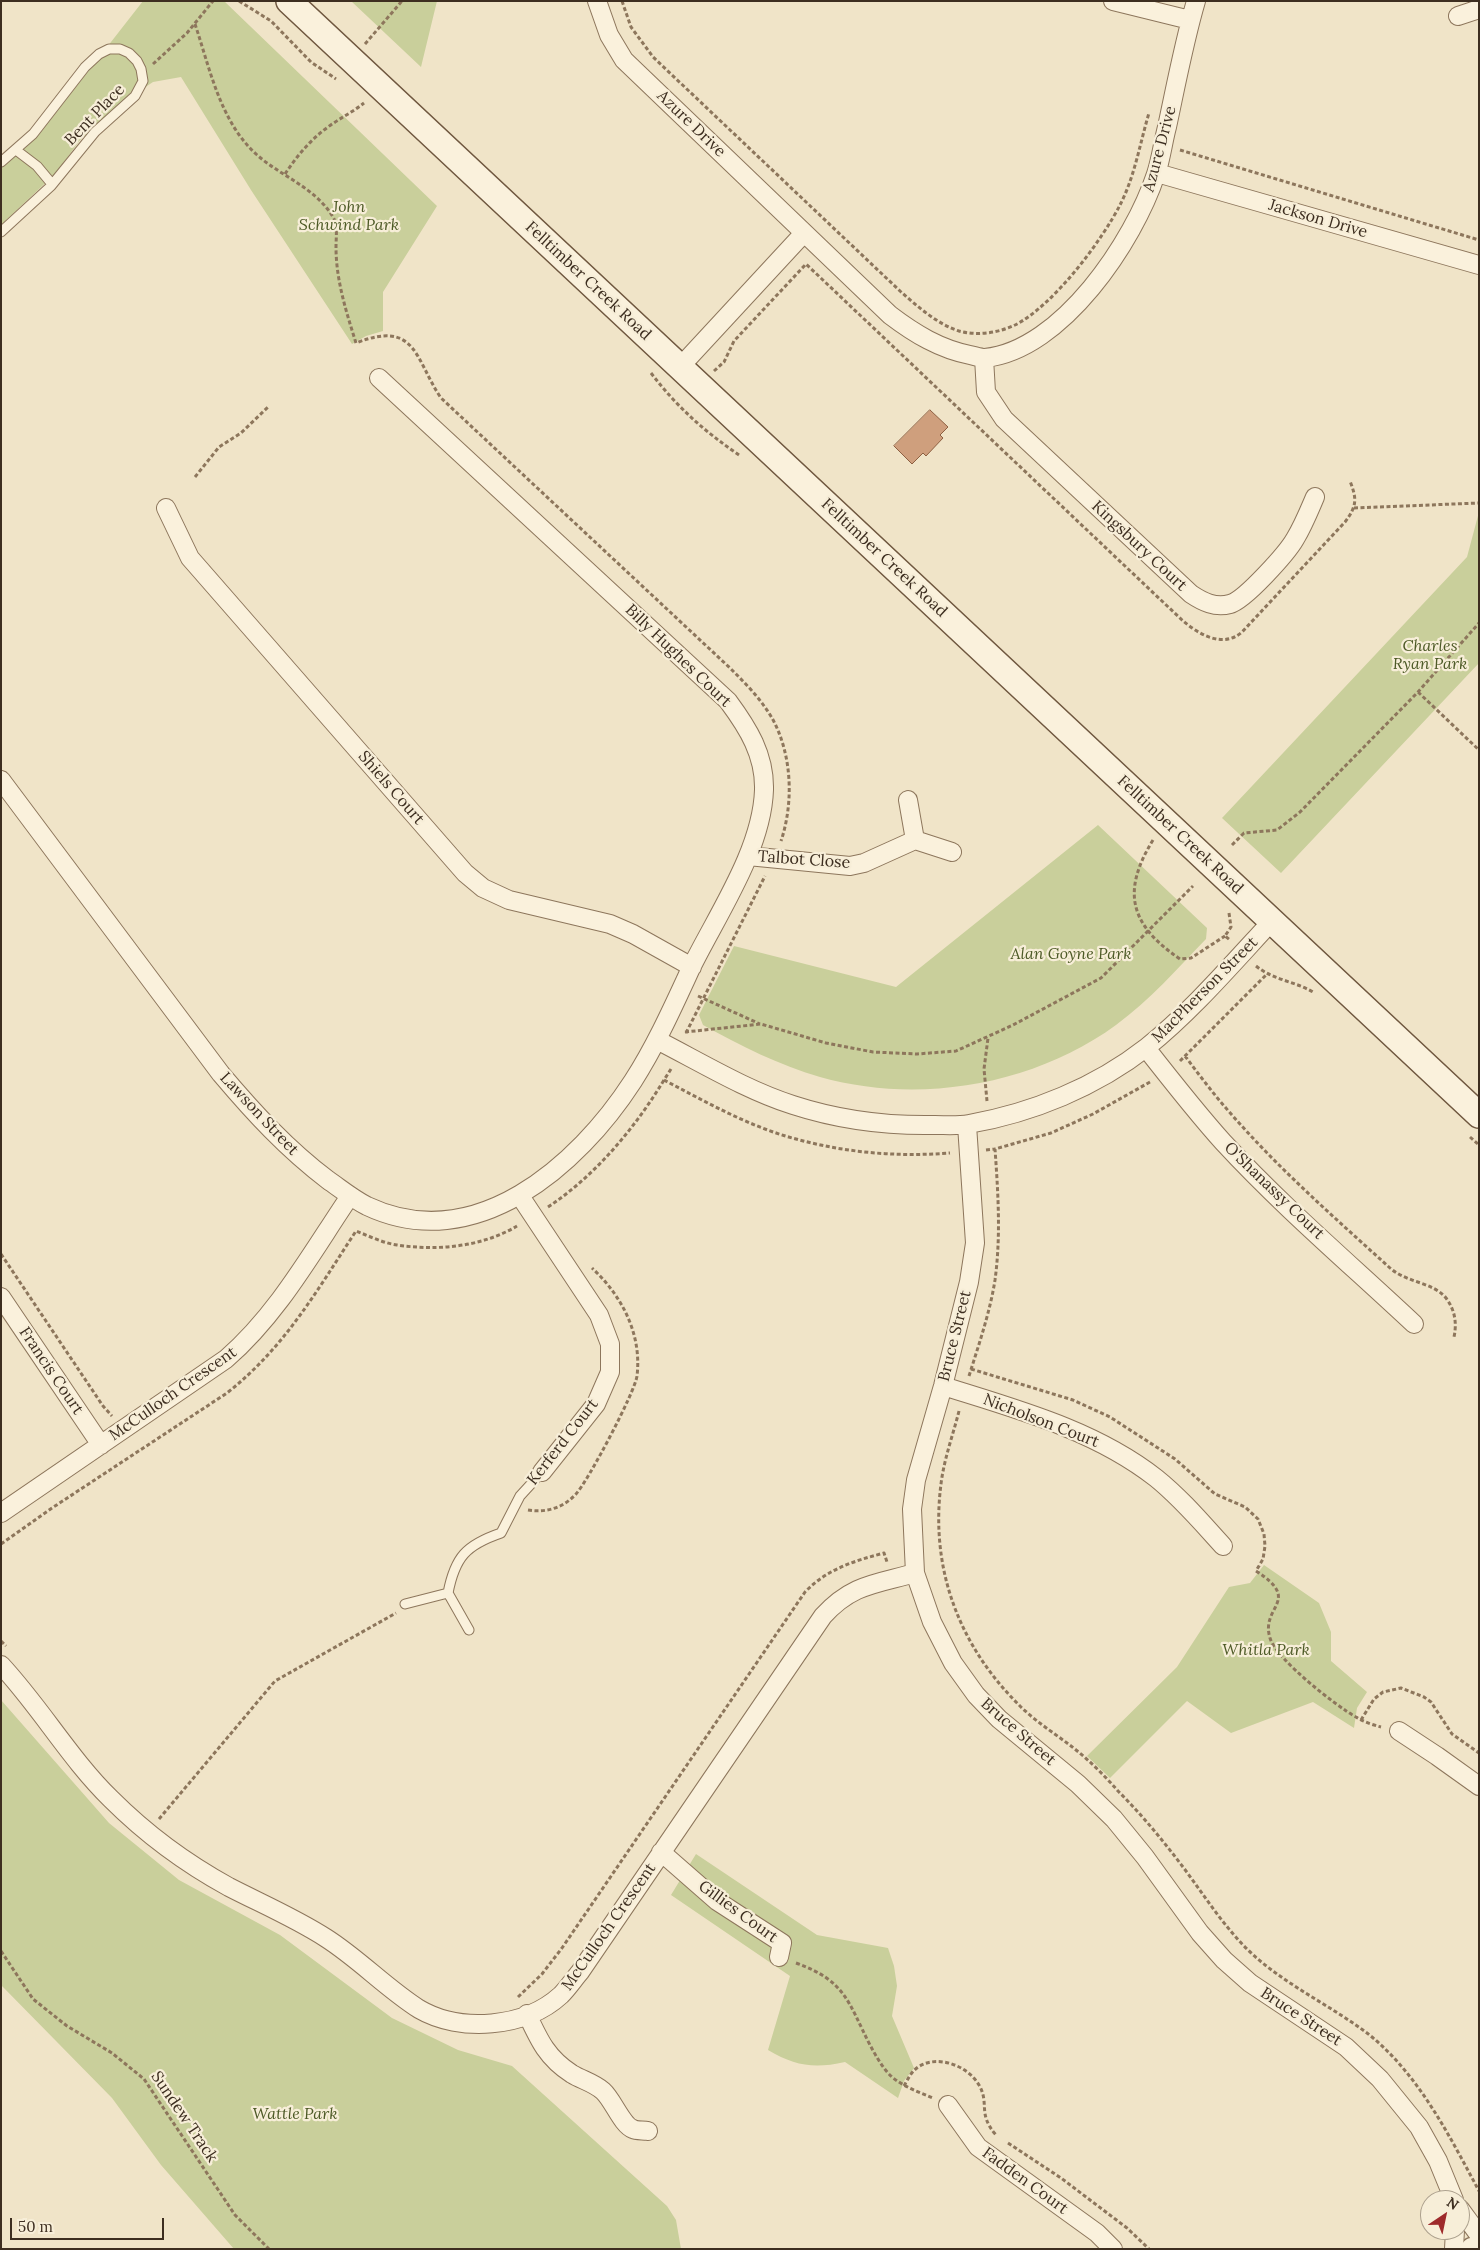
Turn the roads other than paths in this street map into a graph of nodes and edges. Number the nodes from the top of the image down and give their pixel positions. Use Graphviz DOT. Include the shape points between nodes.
graph roads {
  1 [pos="289,1"];
  2 [pos="597,1"];
  3 [pos="1114,1"];
  4 [pos="1196,1"];
  5 [pos="1479,9"];
  6 [pos="1458,16"];
  7 [pos="1190,20"];
  8 [pos="16,150"];
  9 [pos="1,162"];
  10 [pos="1156,173"];
  11 [pos="52,184"];
  12 [pos="1,232"];
  13 [pos="804,233"];
  14 [pos="1479,265"];
  15 [pos="984,358"];
  16 [pos="680,367"];
  17 [pos="379,378"];
  18 [pos="1315,497"];
  19 [pos="166,508"];
  20 [pos="1,780"];
  21 [pos="908,800"];
  22 [pos="915,840"];
  23 [pos="952,852"];
  24 [pos="748,856"];
  25 [pos="1272,921"];
  26 [pos="692,967"];
  27 [pos="660,1036"];
  28 [pos="1146,1048"];
  29 [pos="1479,1115"];
  30 [pos="967,1124"];
  31 [pos="350,1196"];
  32 [pos="520,1196"];
  33 [pos="1,1297"];
  34 [pos="1414,1324"];
  35 [pos="943,1386"];
  36 [pos="101,1445"];
  37 [pos="542,1472"];
  38 [pos="1,1513"];
  39 [pos="1223,1546"];
  40 [pos="916,1573"];
  41 [pos="448,1593"];
  42 [pos="406,1604"];
  43 [pos="469,1630"];
  44 [pos="1,1666"];
  45 [pos="1399,1731"];
  46 [pos="1479,1786"];
  47 [pos="661,1852"];
  48 [pos="779,1956"];
  49 [pos="527,2014"];
  50 [pos="948,2104"];
  51 [pos="648,2131"];
  52 [pos="1450,2190"];
  53 [pos="1470,2223"];
  54 [pos="1479,2235"];
  55 [pos="1479,2248"];
  56 [pos="1113,2249"];
  57 [pos="1472,2249"];
  1 -- 16 [label="main road, Felltimber Creek Road" via="344,70"];
  2 -- 13 [label="street, Azure Drive" via="609,35 624,60"];
  3 -- 7 [label="street"];
  4 -- 7 [label="street, Azure Drive"];
  5 -- 6 [label="street"];
  7 -- 10 [label="street, Azure Drive"];
  8 -- 9 [label="lane, Bent Place"];
  8 -- 11 [label="lane" via="37,166"];
  8 -- 11 [label="lane, Bent Place" via="99,54 109,49 124,50 137,61 143,81 135,96 90,137"];
  10 -- 14 [label="street, Jackson Drive"];
  10 -- 15 [label="street, Azure Drive" via="1132,230 1097,282 1036,339"];
  11 -- 12 [label="lane, Bent Place"];
  13 -- 15 [label="street, Azure Drive" via="911,331 958,353"];
  13 -- 16 [label="street"];
  15 -- 18 [label="street, Kingsbury Court" via="986,392 1004,419 1203,602 1230,604 1250,592 1294,540"];
  16 -- 25 [label="main road, Felltimber Creek Road"];
  17 -- 24 [label="street, Billy Hughes Court" via="728,701 747,726 760,756 763,798 760,824"];
  19 -- 26 [label="street, Shiels Court" via="190,558 465,873 483,888 509,900 610,924"];
  20 -- 31 [label="street, Lawson Street" via="227,1082 259,1120 302,1161"];
  21 -- 22 [label="street"];
  22 -- 23 [label="street"];
  22 -- 24 [label="street, Talbot Close" via="864,864 850,866"];
  24 -- 26 [label="street, Billy Hughes Court"];
  25 -- 28 [label="street, MacPherson Street"];
  25 -- 29 [label="main road, Felltimber Creek Road"];
  26 -- 27 [label="street, Billy Hughes Court"];
  27 -- 30 [label="street, MacPherson Street" via="681,1053 793,1105 874,1124"];
  27 -- 32 [label="street, Lawson Street" via="600,1126 575,1152"];
  28 -- 30 [label="street, MacPherson Street" via="1107,1074 1068,1094 1022,1111"];
  28 -- 34 [label="street, O'Shanassy Court" via="1224,1143"];
  30 -- 35 [label="street, Bruce Street" via="975,1243 969,1282"];
  31 -- 32 [label="street, Lawson Street" via="369,1207 401,1217 434,1221 466,1217 497,1208"];
  31 -- 36 [label="street, McCulloch Crescent" via="268,1318 245,1343"];
  32 -- 37 [label="street, Kerferd Court" via="599,1315 610,1344 610,1372 596,1404"];
  33 -- 36 [label="street, Francis Court"];
  35 -- 39 [label="street, Nicholson Court" via="1059,1425 1126,1457 1170,1489"];
  35 -- 40 [label="street, Bruce Street" via="916,1480 912,1509"];
  36 -- 38 [label="street, McCulloch Crescent"];
  37 -- 41 [label="lane, Kerferd Court" via="520,1496 501,1533 480,1540 467,1549 457,1562"];
  40 -- 47 [label="street, McCulloch Crescent" via="860,1588 837,1600"];
  40 -- 52 [label="street, Bruce Street" via="932,1622 953,1663 976,1695 1114,1819 1224,1960 1250,1983 1346,2047 1380,2079 1419,2127"];
  41 -- 42 [label="lane"];
  41 -- 43 [label="lane"];
  44 -- 49 [label="street, McCulloch Crescent" via="111,1799 173,1850 228,1886 328,1939 420,2010 452,2021 482,2024 508,2021"];
  45 -- 46 [label="street"];
  47 -- 48 [label="street, Gillies Court" via="717,1901 782,1943"];
  47 -- 49 [label="street, McCulloch Crescent" via="561,1995"];
  49 -- 51 [label="street" via="543,2048 556,2063 601,2089 625,2124 632,2129"];
  50 -- 56 [label="street, Fadden Court" via="978,2147 1097,2233"];
  53 -- 54 [label="street"];
  55 -- 57 [label="street"];
}
